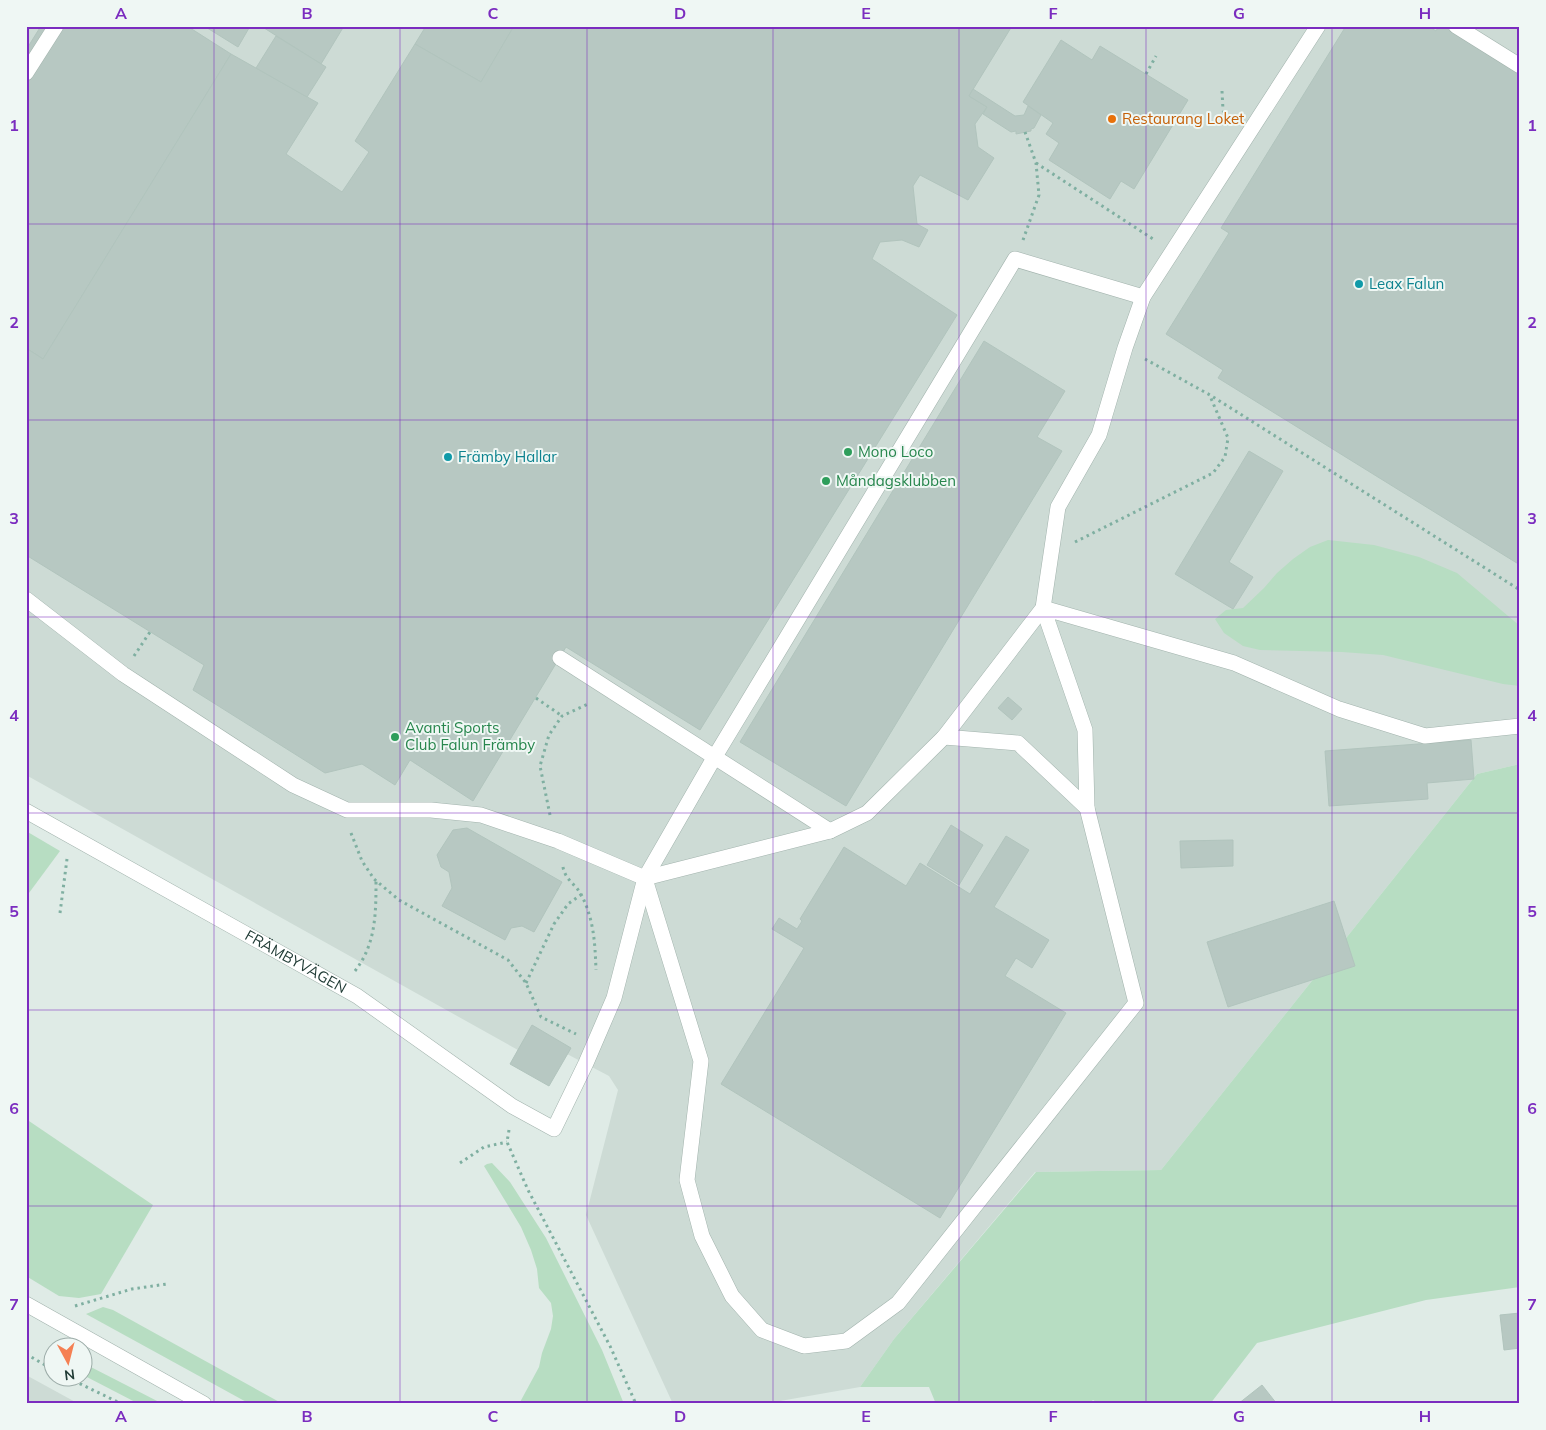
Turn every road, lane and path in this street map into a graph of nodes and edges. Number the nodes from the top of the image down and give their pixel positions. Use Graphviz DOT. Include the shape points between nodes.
graph roads {
  1 [pos="56,26"];
  2 [pos="1318,26"];
  3 [pos="1456,26"];
  4 [pos="1156,56"];
  5 [pos="1520,66"];
  6 [pos="26,73"];
  7 [pos="1146,74"];
  8 [pos="1222,91"];
  9 [pos="1025,132"];
  10 [pos="1244,140"];
  11 [pos="1036,163"];
  12 [pos="1172,252"];
  13 [pos="1015,259"];
  14 [pos="1143,297"];
  15 [pos="1124,348"];
  16 [pos="1210,395"];
  17 [pos="1050,564"];
  18 [pos="1520,590"];
  19 [pos="26,599"];
  20 [pos="1043,608"];
  21 [pos="150,632"];
  22 [pos="560,658"];
  23 [pos="123,674"];
  24 [pos="536,698"];
  25 [pos="562,716"];
  26 [pos="1520,726"];
  27 [pos="944,737"];
  28 [pos="714,758"];
  29 [pos="1087,808"];
  30 [pos="347,810"];
  31 [pos="26,811"];
  32 [pos="830,831"];
  33 [pos="70,836"];
  34 [pos="645,878"];
  35 [pos="376,880"];
  36 [pos="582,894"];
  37 [pos="60,913"];
  38 [pos="526,983"];
  39 [pos="344,989"];
  40 [pos="580,1036"];
  41 [pos="512,1106"];
  42 [pos="506,1142"];
  43 [pos="460,1163"];
  44 [pos="167,1284"];
  45 [pos="26,1304"];
  46 [pos="47,1316"];
  47 [pos="26,1354"];
  48 [pos="42,1363"];
  49 [pos="89,1388"];
  50 [pos="122,1404"];
  51 [pos="204,1404"];
  52 [pos="636,1404"];
  1 -- 6 [label="street"];
  2 -- 10 [label="street"];
  3 -- 5 [label="street"];
  4 -- 7 [label="path"];
  8 -- 10 [label="path" via="1226,122"];
  9 -- 11 [label="path"];
  10 -- 12 [label="street"];
  11 -- 12 [label="path"];
  11 -- 13 [label="path" via="1039,195"];
  12 -- 14 [label="street"];
  13 -- 14 [label="street"];
  13 -- 28 [label="street"];
  14 -- 15 [label="street"];
  15 -- 16 [label="path"];
  15 -- 17 [label="street" via="1099,435 1058,507"];
  16 -- 17 [label="path" via="1228,438 1225,458 1213,473 1069,545"];
  16 -- 18 [label="path"];
  17 -- 20 [label="street"];
  19 -- 23 [label="street"];
  20 -- 26 [label="street" via="1234,663 1339,709 1425,736"];
  20 -- 27 [label="street"];
  20 -- 29 [label="street" via="1085,730"];
  21 -- 23 [label="path"];
  22 -- 28 [label="street"];
  23 -- 30 [label="street" via="293,785"];
  24 -- 25 [label="path"];
  27 -- 29 [label="street" via="1018,744"];
  27 -- 32 [label="street" via="867,813"];
  28 -- 32 [label="street"];
  28 -- 34 [label="street"];
  29 -- 34 [label="street" via="1136,1003 898,1303 846,1341 804,1346 762,1330 732,1296 702,1236 687,1180 701,1061"];
  30 -- 34 [label="street" via="430,810 481,815"];
  30 -- 35 [label="path" via="347,824 362,861"];
  31 -- 33 [label="street, FRÄMBYVÄGEN"];
  32 -- 34 [label="street"];
  33 -- 37 [label="path"];
  33 -- 39 [label="street, FRÄMBYVÄGEN"];
  34 -- 41 [label="street, FRÄMBYVÄGEN" via="614,998 554,1129"];
  35 -- 38 [label="path" via="400,900 508,960"];
  35 -- 39 [label="path" via="373,936"];
  36 -- 38 [label="path" via="568,904 554,924"];
  38 -- 40 [label="path" via="541,1017"];
  39 -- 41 [label="street, FRÄMBYVÄGEN"];
  41 -- 42 [label="path"];
  42 -- 43 [label="path" via="484,1147"];
  42 -- 52 [label="path"];
  44 -- 46 [label="path" via="117,1293"];
  45 -- 46 [label="street"];
  46 -- 51 [label="street"];
  47 -- 48 [label="path"];
  49 -- 50 [label="path"];
}
